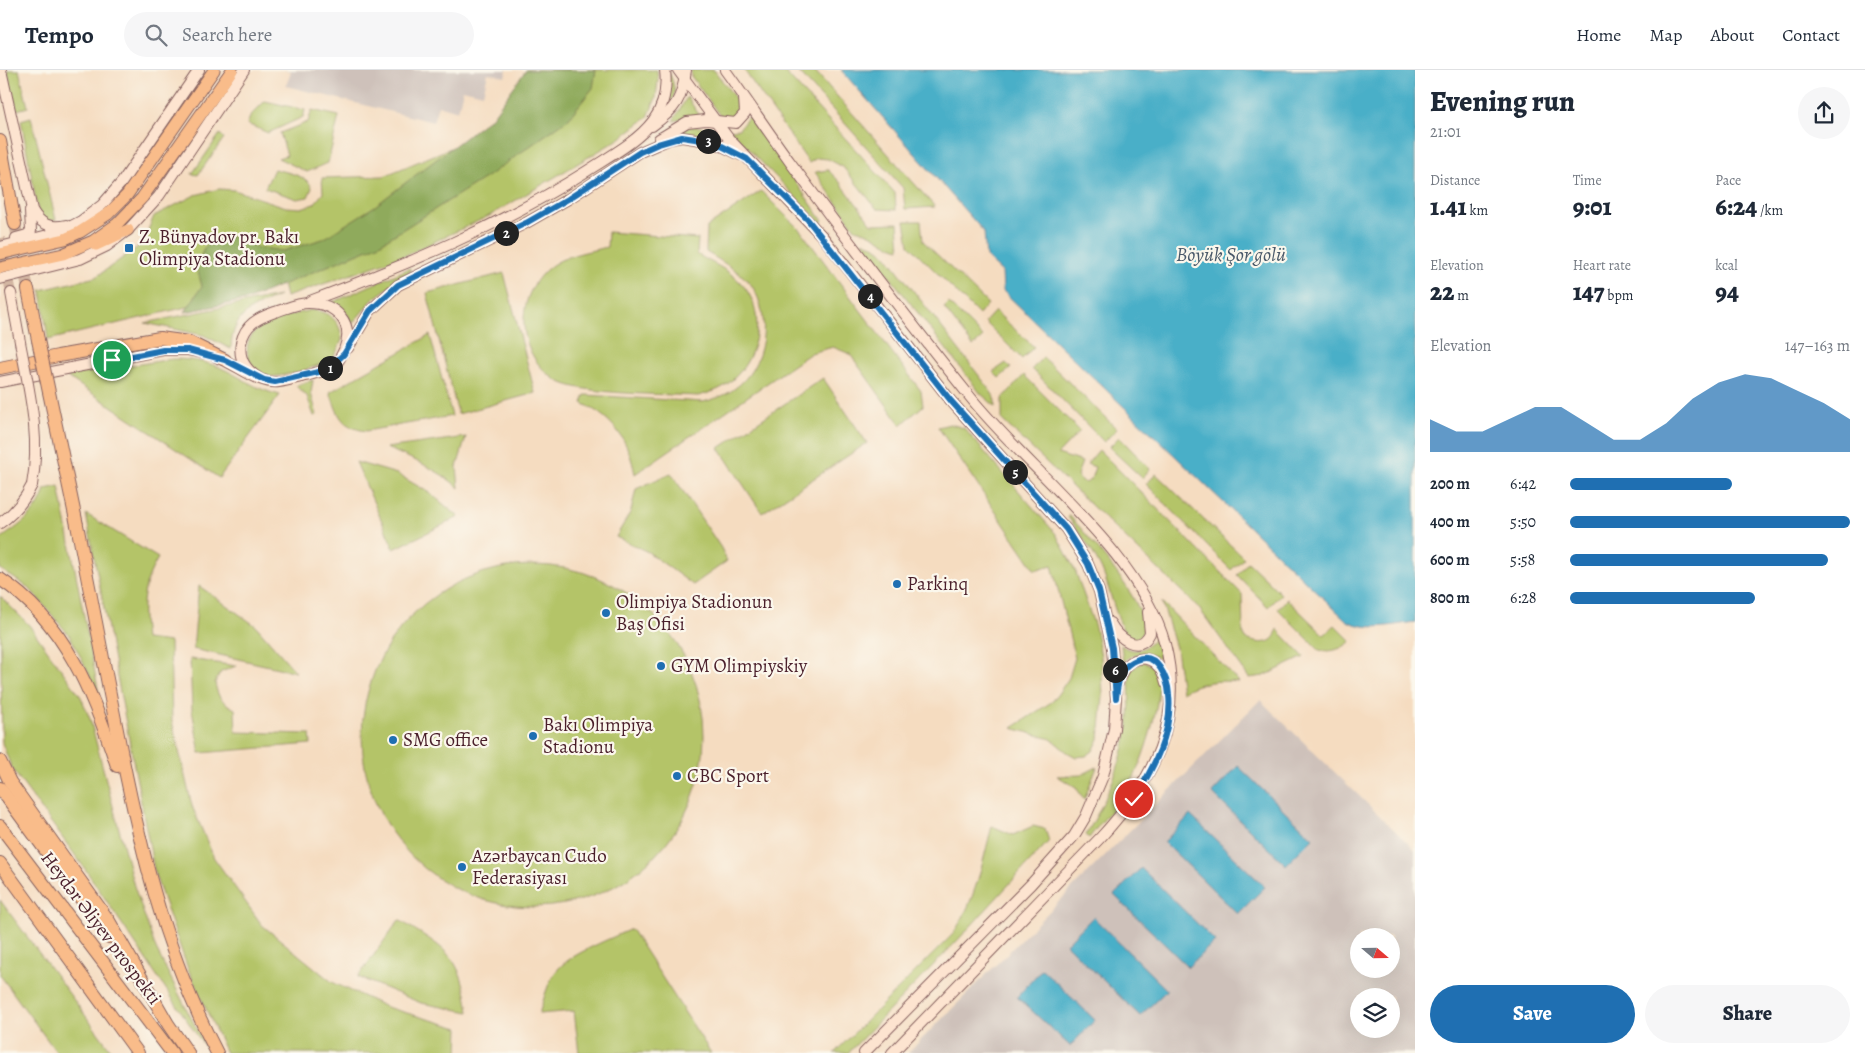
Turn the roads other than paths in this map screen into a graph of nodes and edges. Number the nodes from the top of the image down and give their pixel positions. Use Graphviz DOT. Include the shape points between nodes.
graph roads {
  1 [pos="1,70"];
  2 [pos="199,70"];
  3 [pos="214,70"];
  4 [pos="232,70"];
  5 [pos="244,70"];
  6 [pos="665,70"];
  7 [pos="678,70"];
  8 [pos="724,70"];
  9 [pos="686,75"];
  10 [pos="215,94"];
  11 [pos="744,96"];
  12 [pos="181,97"];
  13 [pos="715,121"];
  14 [pos="635,139"];
  15 [pos="0,141"];
  16 [pos="640,152"];
  17 [pos="747,159"];
  18 [pos="141,177"];
  19 [pos="171,179"];
  20 [pos="28,201"];
  21 [pos="81,221"];
  22 [pos="15,224"];
  23 [pos="128,230"];
  24 [pos="0,241"];
  25 [pos="0,247"];
  26 [pos="0,254"];
  27 [pos="63,254"];
  28 [pos="0,268"];
  29 [pos="0,280"];
  30 [pos="28,289"];
  31 [pos="11,293"];
  32 [pos="306,303"];
  33 [pos="225,360"];
  34 [pos="339,361"];
  35 [pos="0,368"];
  36 [pos="259,378"];
  37 [pos="0,382"];
  38 [pos="0,523"];
  39 [pos="0,580"];
  40 [pos="1144,597"];
  41 [pos="1106,618"];
  42 [pos="1169,696"];
  43 [pos="1116,698"];
  44 [pos="0,761"];
  45 [pos="0,788"];
  46 [pos="134,819"];
  47 [pos="0,826"];
  48 [pos="0,863"];
  49 [pos="0,871"];
  50 [pos="21,892"];
  51 [pos="168,1024"];
  52 [pos="138,1053"];
  53 [pos="172,1053"];
  54 [pos="188,1053"];
  55 [pos="217,1053"];
  56 [pos="864,1053"];
  57 [pos="892,1053"];
  1 -- 20 [label="main road"];
  2 -- 12 [label="main road"];
  3 -- 18 [label="main road"];
  4 -- 10 [label="main road"];
  5 -- 19 [label="main road"];
  6 -- 14 [label="main road" via="665,91 658,113"];
  7 -- 9 [label="main road"];
  8 -- 11 [label="main road"];
  9 -- 13 [label="main road"];
  9 -- 14 [label="main road" via="674,109"];
  10 -- 19 [label="main road"];
  10 -- 27 [label="main road" via="129,213 93,241"];
  11 -- 13 [label="main road" via="744,112 736,123"];
  11 -- 40 [label="main road" via="838,226 967,393 1119,559"];
  12 -- 18 [label="main road"];
  12 -- 21 [label="main road" via="111,197"];
  13 -- 16 [label="main road" via="687,122"];
  13 -- 17 [label="main road"];
  14 -- 32 [label="main road" via="561,187 469,237"];
  15 -- 22 [label="highway"];
  16 -- 17 [label="main road" via="682,137 714,142"];
  16 -- 34 [label="main road" via="526,223 398,285 370,311"];
  17 -- 41 [label="main road" via="824,237 951,401 1066,529 1088,564"];
  18 -- 26 [label="main road" via="112,210 80,232 53,243"];
  19 -- 23 [label="main road"];
  20 -- 21 [label="main road" via="36,217 47,225 60,227"];
  20 -- 24 [label="main road" via="30,233"];
  21 -- 25 [label="main road" via="49,236"];
  23 -- 27 [label="main road" via="92,247"];
  23 -- 29 [label="main road" via="107,246 80,259"];
  27 -- 28 [label="main road"];
  30 -- 46 [label="highway, bridge"];
  31 -- 38 [label="main road, bridge" via="35,433 36,463 32,485 20,505"];
  32 -- 34 [label="main road" via="330,307 344,321 347,337"];
  32 -- 36 [label="main road" via="255,320 244,333 241,357 247,370"];
  33 -- 35 [label="highway" via="189,342 160,338"];
  33 -- 36 [label="main road"];
  33 -- 37 [label="main road" via="188,350 169,350"];
  34 -- 36 [label="main road" via="327,370 279,382"];
  39 -- 46 [label="highway" via="35,606 68,651 97,710"];
  40 -- 41 [label="main road" via="1151,627 1148,638 1143,641 1136,644 1123,640"];
  40 -- 42 [label="main road" via="1159,625 1165,646"];
  41 -- 43 [label="main road"];
  42 -- 43 [label="main road" via="1160,667 1154,661 1138,658 1122,670"];
  42 -- 57 [label="main road" via="1159,754 1134,799"];
  43 -- 56 [label="main road" via="1114,729 1103,776 1074,836 986,932"];
  44 -- 51 [label="highway" via="10,782 109,922"];
  45 -- 51 [label="highway" via="103,928"];
  46 -- 55 [label="highway" via="167,937"];
  47 -- 53 [label="highway, Heydər Əliyev prospekti"];
  48 -- 50 [label="highway"];
  49 -- 50 [label="main road"];
  50 -- 52 [label="highway"];
  51 -- 54 [label="highway"];
}
